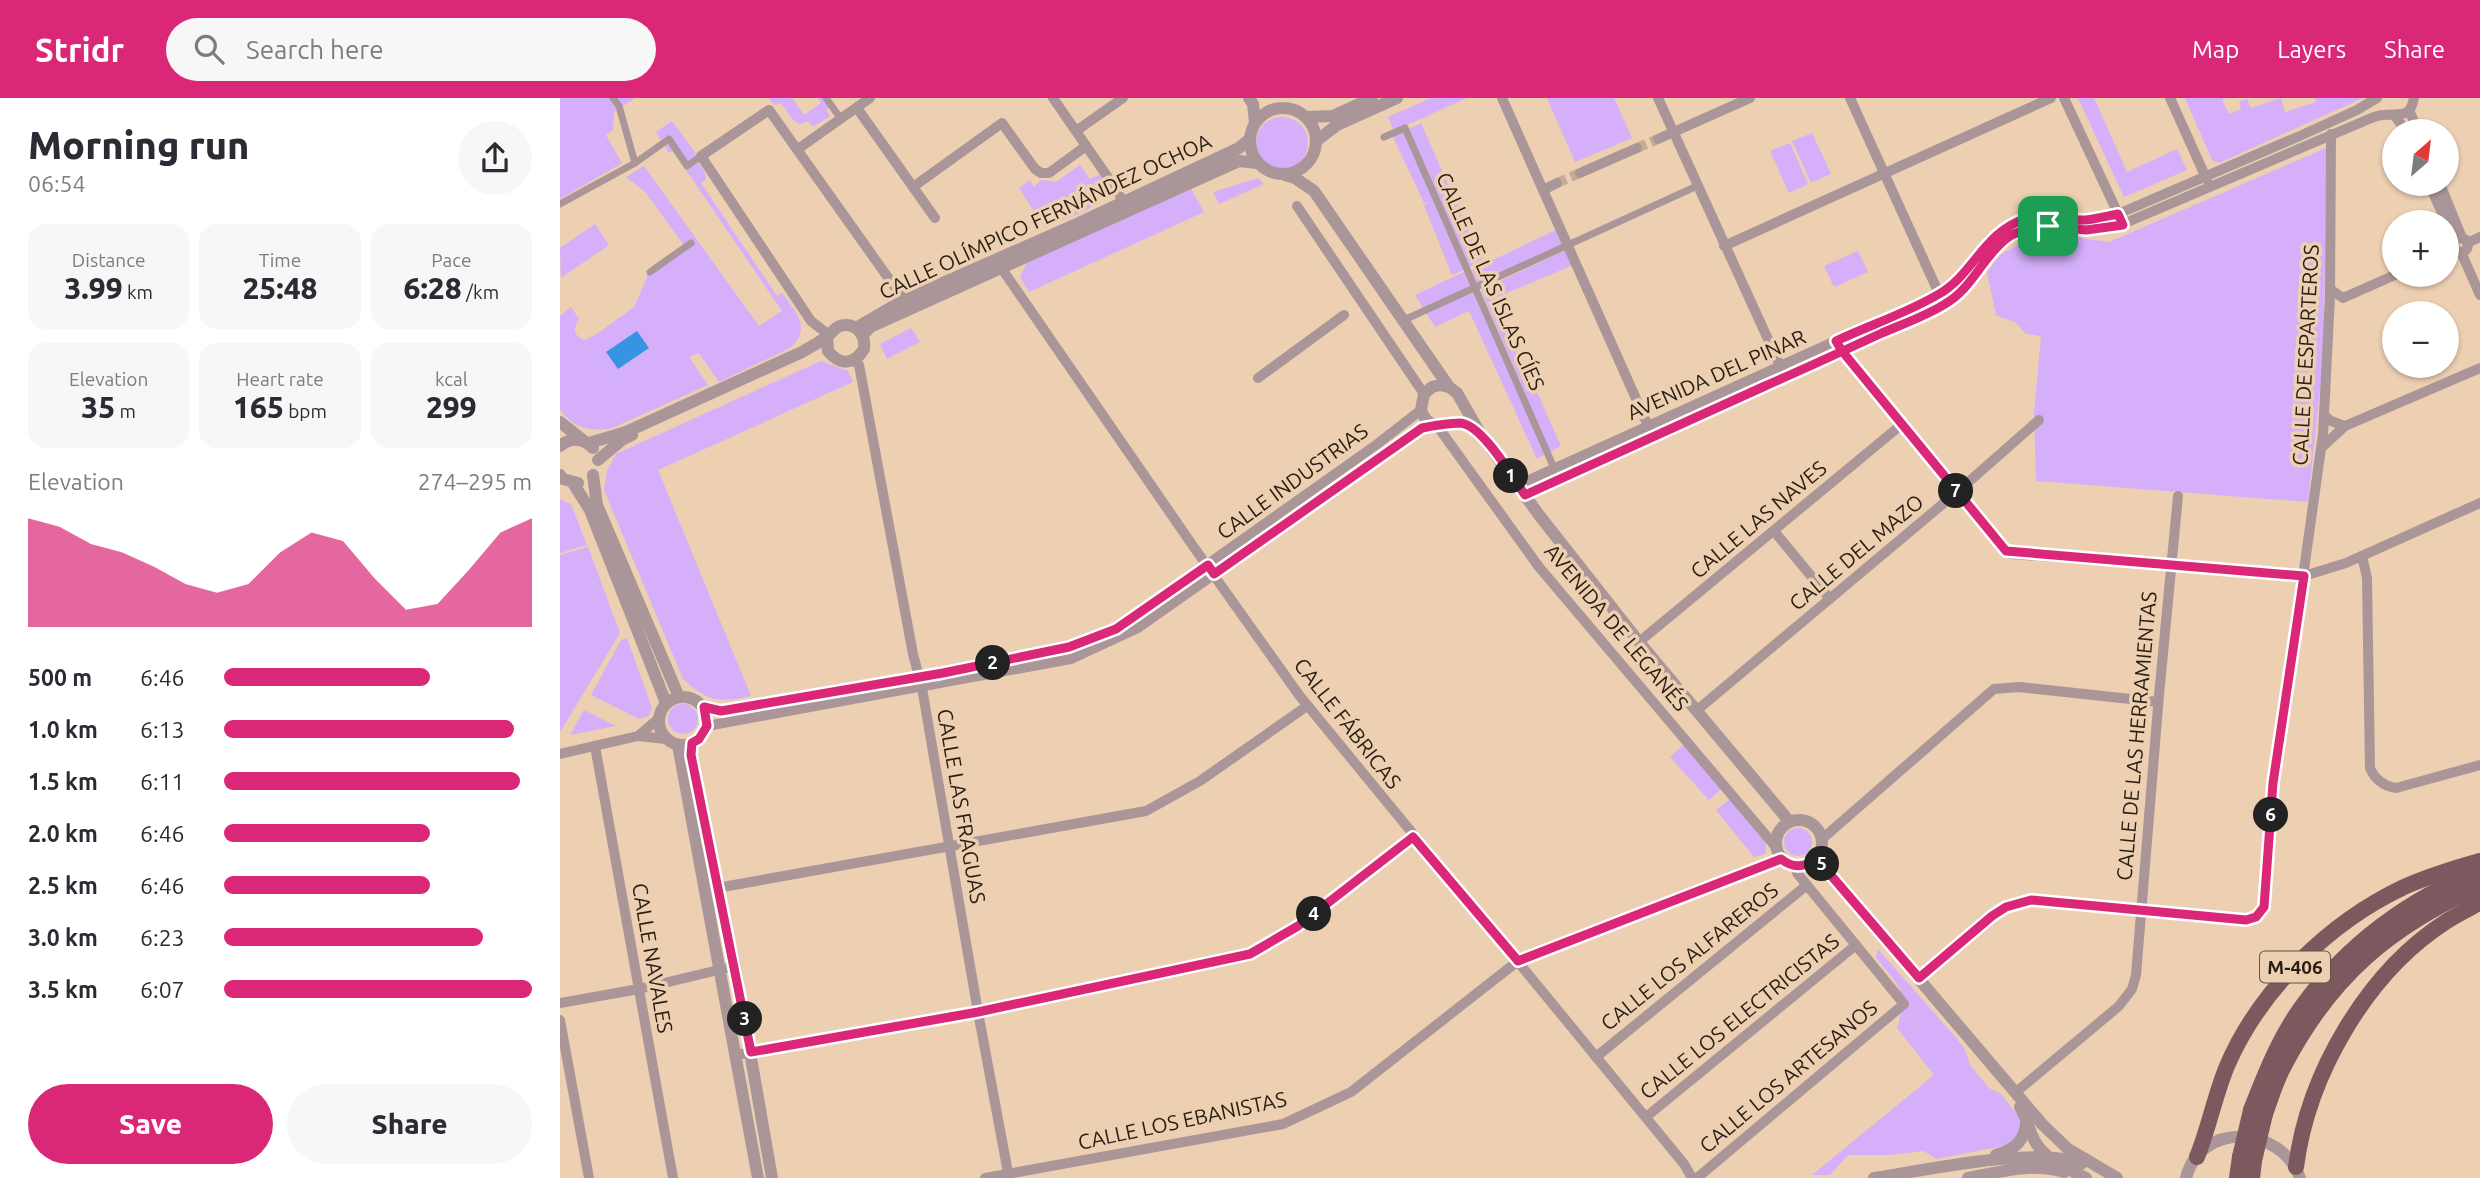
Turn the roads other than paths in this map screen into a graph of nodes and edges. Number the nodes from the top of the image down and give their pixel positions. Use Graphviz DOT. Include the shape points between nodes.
graph roads {
  1 [pos="613,98"];
  2 [pos="826,98"];
  3 [pos="870,98"];
  4 [pos="1053,98"];
  5 [pos="1123,98"];
  6 [pos="1372,98"];
  7 [pos="1397,98"];
  8 [pos="1502,98"];
  9 [pos="1658,98"];
  10 [pos="1750,98"];
  11 [pos="1850,98"];
  12 [pos="2051,98"];
  13 [pos="2064,98"];
  14 [pos="2170,98"];
  15 [pos="2377,98"];
  16 [pos="1251,101"];
  17 [pos="2414,102"];
  18 [pos="857,108"];
  19 [pos="1269,111"];
  20 [pos="2391,115"];
  21 [pos="1306,117"];
  22 [pos="841,119"];
  23 [pos="2395,119"];
  24 [pos="1255,122"];
  25 [pos="1076,131"];
  26 [pos="1674,132"];
  27 [pos="2331,134"];
  28 [pos="1384,137"];
  29 [pos="1250,139"];
  30 [pos="1658,139"];
  31 [pos="1316,141"];
  32 [pos="1086,146"];
  33 [pos="1637,148"];
  34 [pos="798,149"];
  35 [pos="701,156"];
  36 [pos="1311,160"];
  37 [pos="635,163"];
  38 [pos="1257,163"];
  39 [pos="1580,173"];
  40 [pos="1885,173"];
  41 [pos="1285,175"];
  42 [pos="2208,181"];
  43 [pos="1557,183"];
  44 [pos="1697,186"];
  45 [pos="913,187"];
  46 [pos="1543,190"];
  47 [pos="1314,191"];
  48 [pos="560,204"];
  49 [pos="1297,205"];
  50 [pos="1124,206"];
  51 [pos="2118,214"];
  52 [pos="934,218"];
  53 [pos="2123,225"];
  54 [pos="2480,237"];
  55 [pos="691,243"];
  56 [pos="1568,246"];
  57 [pos="1724,246"];
  58 [pos="2459,246"];
  59 [pos="2459,248"];
  60 [pos="1002,269"];
  61 [pos="650,272"];
  62 [pos="2382,281"];
  63 [pos="1476,288"];
  64 [pos="2330,293"];
  65 [pos="1939,294"];
  66 [pos="2480,295"];
  67 [pos="2343,298"];
  68 [pos="904,299"];
  69 [pos="1944,305"];
  70 [pos="2329,313"];
  71 [pos="1344,315"];
  72 [pos="1404,320"];
  73 [pos="860,332"];
  74 [pos="828,336"];
  75 [pos="1836,341"];
  76 [pos="828,351"];
  77 [pos="1842,351"];
  78 [pos="854,360"];
  79 [pos="1433,363"];
  80 [pos="1780,366"];
  81 [pos="2480,368"];
  82 [pos="1785,377"];
  83 [pos="1258,378"];
  84 [pos="1449,387"];
  85 [pos="1428,390"];
  86 [pos="1462,402"];
  87 [pos="1421,410"];
  88 [pos="2325,415"];
  89 [pos="2039,420"];
  90 [pos="560,422"];
  91 [pos="1901,425"];
  92 [pos="1440,426"];
  93 [pos="1648,426"];
  94 [pos="2345,426"];
  95 [pos="1480,433"];
  96 [pos="1653,437"];
  97 [pos="587,442"];
  98 [pos="560,446"];
  99 [pos="2322,447"];
  100 [pos="598,460"];
  101 [pos="1554,468"];
  102 [pos="593,475"];
  103 [pos="564,479"];
  104 [pos="1522,490"];
  105 [pos="1957,492"];
  106 [pos="2178,496"];
  107 [pos="2480,503"];
  108 [pos="1774,531"];
  109 [pos="2362,556"];
  110 [pos="2171,566"];
  111 [pos="1211,570"];
  112 [pos="2304,576"];
  113 [pos="1830,599"];
  114 [pos="1639,642"];
  115 [pos="921,682"];
  116 [pos="679,697"];
  117 [pos="2158,702"];
  118 [pos="666,703"];
  119 [pos="1307,706"];
  120 [pos="704,707"];
  121 [pos="1696,711"];
  122 [pos="659,719"];
  123 [pos="707,726"];
  124 [pos="638,736"];
  125 [pos="679,742"];
  126 [pos="595,746"];
  127 [pos="560,754"];
  128 [pos="2480,765"];
  129 [pos="1789,821"];
  130 [pos="1413,837"];
  131 [pos="1822,839"];
  132 [pos="1775,846"];
  133 [pos="951,847"];
  134 [pos="1781,859"];
  135 [pos="1817,859"];
  136 [pos="2480,861"];
  137 [pos="1798,867"];
  138 [pos="2480,871"];
  139 [pos="1807,885"];
  140 [pos="2480,886"];
  141 [pos="717,888"];
  142 [pos="2480,902"];
  143 [pos="2140,912"];
  144 [pos="1856,945"];
  145 [pos="1518,961"];
  146 [pos="735,967"];
  147 [pos="720,971"];
  148 [pos="1919,978"];
  149 [pos="639,989"];
  150 [pos="560,1003"];
  151 [pos="978,1012"];
  152 [pos="560,1020"];
  153 [pos="751,1052"];
  154 [pos="736,1055"];
  155 [pos="1597,1056"];
  156 [pos="2015,1093"];
  157 [pos="2258,1112"];
  158 [pos="2025,1116"];
  159 [pos="1646,1117"];
  160 [pos="2047,1156"];
  161 [pos="2197,1157"];
  162 [pos="1680,1160"];
  163 [pos="2248,1165"];
  164 [pos="1958,1166"];
  165 [pos="2298,1172"];
  166 [pos="1990,1174"];
  167 [pos="1009,1176"];
  168 [pos="2183,1176"];
  169 [pos="589,1178"];
  170 [pos="673,1178"];
  171 [pos="758,1178"];
  172 [pos="772,1178"];
  173 [pos="985,1178"];
  174 [pos="1684,1178"];
  175 [pos="1695,1178"];
  176 [pos="1874,1178"];
  177 [pos="1968,1178"];
  178 [pos="2054,1178"];
  179 [pos="2081,1178"];
  180 [pos="2087,1178"];
  181 [pos="2115,1178"];
  182 [pos="2237,1178"];
  1 -- 37 [label="street"];
  2 -- 22 [label="street"];
  3 -- 18 [label="street"];
  4 -- 25 [label="street"];
  5 -- 25 [label="street"];
  6 -- 21 [label="street" via="1333,116"];
  7 -- 31 [label="street" via="1337,125"];
  8 -- 46 [label="street"];
  9 -- 26 [label="street"];
  10 -- 26 [label="street"];
  11 -- 40 [label="street"];
  12 -- 40 [label="street"];
  13 -- 51 [label="street"];
  14 -- 42 [label="street"];
  15 -- 20 [label="street" via="2378,105"];
  15 -- 42 [label="street, AVENIDA DEL PINAR"];
  16 -- 19 [label="street"];
  16 -- 24 [label="street"];
  17 -- 20 [label="street, AVENIDA DEL PINAR"];
  18 -- 22 [label="street"];
  18 -- 45 [label="street"];
  19 -- 21 [label="street" via="1289,108"];
  19 -- 24 [label="street"];
  20 -- 23 [label="street"];
  20 -- 27 [label="street, AVENIDA DEL PINAR" via="2379,115"];
  21 -- 31 [label="street"];
  22 -- 34 [label="street"];
  24 -- 29 [label="street"];
  25 -- 32 [label="street"];
  26 -- 30 [label="street"];
  26 -- 44 [label="street"];
  27 -- 42 [label="street, AVENIDA DEL PINAR"];
  27 -- 64 [label="street, CALLE DE ESPARTEROS"];
  28 -- 63 [label="street, CALLE DE LAS ISLAS CÍES" via="1405,128"];
  29 -- 38 [label="street"];
  29 -- 50 [label="street, CALLE OLÍMPICO FERNÁNDEZ OCHOA"];
  31 -- 36 [label="street"];
  32 -- 45 [label="street" via="1049,173 1041,173 1002,123"];
  32 -- 50 [label="street"];
  33 -- 39 [label="street"];
  34 -- 35 [label="street" via="769,110"];
  34 -- 68 [label="street"];
  35 -- 37 [label="street" via="687,166 670,139"];
  35 -- 74 [label="street" via="811,321"];
  36 -- 41 [label="street"];
  36 -- 47 [label="street"];
  37 -- 48 [label="street"];
  38 -- 41 [label="street"];
  38 -- 50 [label="street, CALLE OLÍMPICO FERNÁNDEZ OCHOA" via="1238,161"];
  40 -- 57 [label="street"];
  40 -- 65 [label="street"];
  41 -- 47 [label="street"];
  42 -- 51 [label="street, AVENIDA DEL PINAR"];
  42 -- 53 [label="street, AVENIDA DEL PINAR"];
  43 -- 46 [label="street"];
  44 -- 56 [label="street"];
  44 -- 57 [label="street"];
  45 -- 52 [label="street"];
  46 -- 56 [label="street"];
  47 -- 72 [label="street"];
  49 -- 85 [label="street"];
  50 -- 60 [label="street, CALLE OLÍMPICO FERNÁNDEZ OCHOA"];
  50 -- 68 [label="street, CALLE OLÍMPICO FERNÁNDEZ OCHOA"];
  51 -- 53 [label="street"];
  51 -- 65 [label="street, AVENIDA DEL PINAR" via="2085,220 2029,217 2013,223 1990,240 1961,278"];
  53 -- 69 [label="street, AVENIDA DEL PINAR" via="2086,230 2048,226 2008,237 1969,285"];
  54 -- 58 [label="street"];
  55 -- 61 [label="street"];
  56 -- 63 [label="street"];
  56 -- 93 [label="street"];
  57 -- 80 [label="street"];
  59 -- 66 [label="street"];
  60 -- 73 [label="street, CALLE OLÍMPICO FERNÁNDEZ OCHOA"];
  60 -- 111 [label="street, CALLE FÁBRICAS"];
  62 -- 67 [label="street"];
  63 -- 72 [label="street"];
  63 -- 101 [label="street, CALLE DE LAS ISLAS CÍES"];
  64 -- 67 [label="street"];
  64 -- 70 [label="street, CALLE DE ESPARTEROS"];
  65 -- 69 [label="street"];
  65 -- 75 [label="street, AVENIDA DEL PINAR"];
  67 -- 70 [label="street"];
  68 -- 73 [label="street, CALLE OLÍMPICO FERNÁNDEZ OCHOA"];
  69 -- 77 [label="street, AVENIDA DEL PINAR"];
  70 -- 88 [label="street, CALLE DE ESPARTEROS"];
  71 -- 83 [label="street"];
  72 -- 79 [label="street"];
  73 -- 74 [label="street" via="846,325"];
  73 -- 78 [label="street" via="864,349"];
  74 -- 76 [label="street"];
  74 -- 97 [label="street" via="626,432"];
  75 -- 77 [label="street"];
  75 -- 80 [label="street, AVENIDA DEL PINAR"];
  76 -- 78 [label="street" via="838,360"];
  76 -- 100 [label="street" via="622,440"];
  77 -- 82 [label="street, AVENIDA DEL PINAR"];
  77 -- 91 [label="street"];
  78 -- 115 [label="street, CALLE LAS FRAGUAS" via="859,365"];
  79 -- 84 [label="street"];
  79 -- 85 [label="street"];
  80 -- 82 [label="street"];
  80 -- 93 [label="street, AVENIDA DEL PINAR"];
  81 -- 94 [label="street"];
  82 -- 96 [label="street, AVENIDA DEL PINAR"];
  84 -- 85 [label="street"];
  84 -- 86 [label="street"];
  85 -- 87 [label="street"];
  86 -- 92 [label="street" via="1457,420"];
  86 -- 95 [label="street, AVENIDA DE LEGANÉS"];
  87 -- 92 [label="street"];
  87 -- 111 [label="street, CALLE INDUSTRIAS"];
  88 -- 94 [label="street"];
  88 -- 99 [label="street, CALLE DE ESPARTEROS"];
  89 -- 105 [label="street, CALLE DEL MAZO"];
  90 -- 97 [label="street"];
  91 -- 105 [label="street"];
  91 -- 108 [label="street, CALLE LAS NAVES"];
  92 -- 95 [label="street" via="1460,423"];
  92 -- 111 [label="street, CALLE INDUSTRIAS" via="1422,428"];
  92 -- 132 [label="street, AVENIDA DE LEGANÉS" via="1539,567"];
  93 -- 96 [label="street"];
  93 -- 101 [label="street, AVENIDA DEL PINAR"];
  94 -- 99 [label="street"];
  95 -- 104 [label="street, AVENIDA DE LEGANÉS"];
  96 -- 104 [label="street, AVENIDA DEL PINAR"];
  97 -- 98 [label="street" via="570,440"];
  97 -- 100 [label="street"];
  99 -- 112 [label="street, CALLE DE ESPARTEROS"];
  100 -- 102 [label="street"];
  101 -- 104 [label="street, AVENIDA DEL PINAR"];
  102 -- 103 [label="street" via="584,481"];
  102 -- 116 [label="street" via="597,505"];
  103 -- 118 [label="street" via="590,510"];
  104 -- 114 [label="street, AVENIDA DE LEGANÉS"];
  105 -- 110 [label="street" via="2011,554"];
  105 -- 113 [label="street, CALLE DEL MAZO"];
  106 -- 110 [label="street, CALLE DE LAS HERRAMIENTAS"];
  107 -- 109 [label="street"];
  108 -- 113 [label="street"];
  108 -- 114 [label="street, CALLE LAS NAVES"];
  109 -- 112 [label="street"];
  109 -- 128 [label="street" via="2367,578 2370,768 2374,776 2396,788"];
  110 -- 112 [label="street"];
  110 -- 117 [label="street, CALLE DE LAS HERRAMIENTAS"];
  111 -- 115 [label="street, CALLE INDUSTRIAS" via="1116,629 1081,643"];
  111 -- 119 [label="street, CALLE FÁBRICAS"];
  112 -- 143 [label="street, CALLE DE ESPARTEROS" via="2273,783 2264,907 2246,920"];
  113 -- 121 [label="street, CALLE DEL MAZO"];
  114 -- 121 [label="street, AVENIDA DE LEGANÉS"];
  115 -- 120 [label="street, CALLE INDUSTRIAS" via="721,711"];
  115 -- 123 [label="street, CALLE INDUSTRIAS"];
  115 -- 133 [label="street, CALLE LAS FRAGUAS"];
  116 -- 118 [label="street"];
  116 -- 120 [label="street" via="694,699"];
  117 -- 131 [label="street" via="2019,687 1994,689"];
  117 -- 143 [label="street, CALLE DE LAS HERRAMIENTAS"];
  118 -- 122 [label="street"];
  119 -- 130 [label="street, CALLE FÁBRICAS"];
  119 -- 133 [label="street" via="1200,781 1146,811"];
  120 -- 123 [label="street"];
  121 -- 129 [label="street, AVENIDA DE LEGANÉS"];
  122 -- 124 [label="street"];
  122 -- 125 [label="street" via="662,733"];
  123 -- 125 [label="street" via="699,739"];
  124 -- 125 [label="street"];
  124 -- 126 [label="street"];
  125 -- 141 [label="street" via="691,755"];
  125 -- 147 [label="street"];
  126 -- 127 [label="street"];
  126 -- 149 [label="street, CALLE NAVALES"];
  129 -- 131 [label="street" via="1807,821"];
  129 -- 132 [label="street" via="1777,833"];
  130 -- 145 [label="street, CALLE FÁBRICAS"];
  130 -- 151 [label="street" via="1298,926 1250,954"];
  131 -- 135 [label="street"];
  132 -- 134 [label="street"];
  133 -- 141 [label="street"];
  133 -- 151 [label="street, CALLE LAS FRAGUAS"];
  134 -- 137 [label="street"];
  134 -- 145 [label="street, CALLE LOS EBANISTAS"];
  135 -- 137 [label="street"];
  135 -- 148 [label="street"];
  136 -- 161 [label="highway, M-406" via="2404,887 2361,912 2280,981 2228,1064"];
  137 -- 139 [label="street" via="1797,873"];
  138 -- 157 [label="highway, M-406" via="2435,890 2401,912 2335,965 2302,1006 2272,1060"];
  139 -- 144 [label="street"];
  139 -- 155 [label="street, CALLE LOS ALFAREROS"];
  140 -- 157 [label="highway, M-406" via="2409,922 2346,976 2314,1015"];
  141 -- 146 [label="street"];
  142 -- 165 [label="highway" via="2414,948 2351,1020 2313,1093 2300,1138"];
  143 -- 148 [label="street" via="2031,900 2006,907"];
  143 -- 156 [label="street, CALLE DE LAS HERRAMIENTAS" via="2136,975 2127,998"];
  144 -- 159 [label="street, CALLE LOS ELECTRICISTAS"];
  144 -- 175 [label="street, CALLE LOS ARTESANOS" via="1904,1004"];
  145 -- 155 [label="street, CALLE FÁBRICAS"];
  145 -- 167 [label="street, CALLE LOS EBANISTAS" via="1351,1092 1283,1124"];
  146 -- 147 [label="street"];
  146 -- 153 [label="street"];
  147 -- 149 [label="street"];
  147 -- 154 [label="street"];
  148 -- 156 [label="street"];
  149 -- 150 [label="street"];
  149 -- 170 [label="street, CALLE NAVALES"];
  151 -- 153 [label="street"];
  151 -- 167 [label="street, CALLE LAS FRAGUAS"];
  152 -- 169 [label="street"];
  153 -- 154 [label="street"];
  153 -- 172 [label="street"];
  154 -- 171 [label="street"];
  155 -- 159 [label="street, CALLE FÁBRICAS"];
  156 -- 158 [label="street"];
  156 -- 181 [label="street" via="2068,1149"];
  157 -- 163 [label="highway, M-406, bridge"];
  158 -- 160 [label="street"];
  158 -- 164 [label="street" via="2026,1130 2017,1146"];
  159 -- 162 [label="street, CALLE FÁBRICAS"];
  160 -- 164 [label="street"];
  160 -- 180 [label="street"];
  160 -- 181 [label="street" via="2069,1159"];
  161 -- 165 [label="street" via="2215,1142 2238,1136 2261,1139 2281,1149"];
  161 -- 168 [label="street"];
  162 -- 174 [label="street"];
  162 -- 175 [label="street, CALLE FÁBRICAS"];
  163 -- 182 [label="highway, M-406"];
  164 -- 176 [label="street"];
  166 -- 177 [label="street"];
  166 -- 178 [label="street" via="2022,1172"];
  166 -- 179 [label="street" via="2040,1167"];
  167 -- 173 [label="street, CALLE LOS EBANISTAS"];
}
